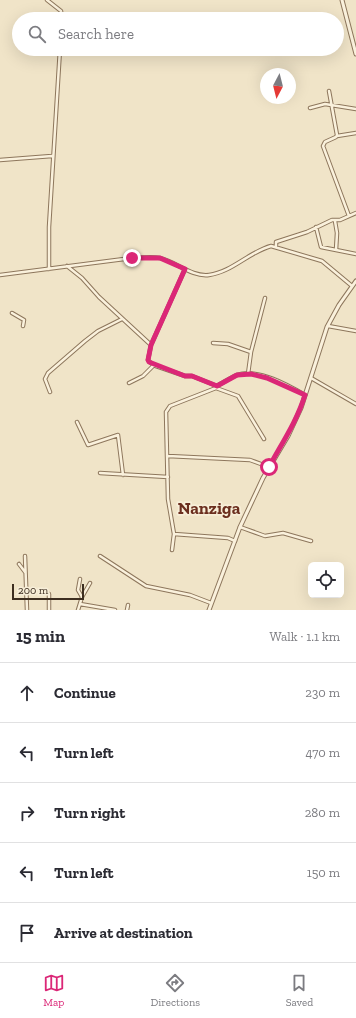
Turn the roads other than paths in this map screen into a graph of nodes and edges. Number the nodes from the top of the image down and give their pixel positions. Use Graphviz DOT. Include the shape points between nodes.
graph roads {
  1 [pos="47,0"];
  2 [pos="342,0"];
  3 [pos="61,12"];
  4 [pos="356,54"];
  5 [pos="59,56"];
  6 [pos="329,91"];
  7 [pos="331,105"];
  8 [pos="310,108"];
  9 [pos="356,109"];
  10 [pos="356,133"];
  11 [pos="336,136"];
  12 [pos="52,156"];
  13 [pos="0,160"];
  14 [pos="356,213"];
  15 [pos="349,216"];
  16 [pos="335,221"];
  17 [pos="316,227"];
  18 [pos="276,246"];
  19 [pos="336,250"];
  20 [pos="356,254"];
  21 [pos="67,266"];
  22 [pos="49,269"];
  23 [pos="185,269"];
  24 [pos="0,275"];
  25 [pos="356,281"];
  26 [pos="352,286"];
  27 [pos="265,298"];
  28 [pos="12,313"];
  29 [pos="122,319"];
  30 [pos="23,326"];
  31 [pos="328,326"];
  32 [pos="356,331"];
  33 [pos="213,343"];
  34 [pos="151,345"];
  35 [pos="251,352"];
  36 [pos="154,365"];
  37 [pos="248,374"];
  38 [pos="311,378"];
  39 [pos="129,383"];
  40 [pos="216,386"];
  41 [pos="50,392"];
  42 [pos="305,395"];
  43 [pos="356,404"];
  44 [pos="76,422"];
  45 [pos="264,439"];
  46 [pos="168,456"];
  47 [pos="269,467"];
  48 [pos="100,473"];
  49 [pos="123,475"];
  50 [pos="168,477"];
  51 [pos="240,526"];
  52 [pos="174,534"];
  53 [pos="235,541"];
  54 [pos="311,541"];
  55 [pos="172,550"];
  56 [pos="25,556"];
  57 [pos="100,556"];
  58 [pos="19,564"];
  59 [pos="26,572"];
  60 [pos="80,579"];
  61 [pos="90,583"];
  62 [pos="49,594"];
  63 [pos="82,597"];
  64 [pos="211,603"];
  65 [pos="80,604"];
  66 [pos="128,605"];
  67 [pos="27,610"];
  68 [pos="49,610"];
  69 [pos="78,610"];
  70 [pos="115,610"];
  71 [pos="128,610"];
  72 [pos="209,610"];
  1 -- 3 [label="street"];
  2 -- 4 [label="street"];
  5 -- 12 [label="street"];
  6 -- 7 [label="street"];
  7 -- 8 [label="street" via="318,104"];
  7 -- 9 [label="street"];
  7 -- 11 [label="street"];
  10 -- 11 [label="street"];
  11 -- 15 [label="street" via="323,146"];
  12 -- 13 [label="street"];
  12 -- 22 [label="street" via="48,227"];
  14 -- 15 [label="street"];
  15 -- 16 [label="street"];
  16 -- 17 [label="street"];
  16 -- 19 [label="street"];
  17 -- 18 [label="street" via="282,239 276,242"];
  17 -- 19 [label="street" via="321,247"];
  18 -- 23 [label="street" via="263,248 217,273 200,275"];
  18 -- 26 [label="street" via="327,263"];
  19 -- 20 [label="street"];
  21 -- 22 [label="street"];
  21 -- 23 [label="street" via="132,258 160,258"];
  21 -- 29 [label="street"];
  22 -- 24 [label="street"];
  23 -- 34 [label="street"];
  25 -- 26 [label="street"];
  26 -- 31 [label="street"];
  27 -- 35 [label="street"];
  28 -- 30 [label="street" via="24,320"];
  29 -- 34 [label="street"];
  29 -- 41 [label="street" via="84,341 48,374 44,379"];
  31 -- 32 [label="street"];
  31 -- 38 [label="street"];
  33 -- 35 [label="street" via="228,344"];
  34 -- 36 [label="street" via="148,360"];
  35 -- 37 [label="street"];
  36 -- 39 [label="street" via="143,376"];
  36 -- 40 [label="street"];
  37 -- 40 [label="street" via="237,375"];
  37 -- 42 [label="street" via="267,378"];
  38 -- 42 [label="street"];
  38 -- 43 [label="street"];
  40 -- 45 [label="street" via="238,396"];
  40 -- 46 [label="street" via="170,406 166,412"];
  42 -- 47 [label="street" via="288,436"];
  44 -- 49 [label="street" via="88,445 118,435"];
  46 -- 47 [label="street" via="250,460"];
  46 -- 50 [label="street"];
  47 -- 51 [label="street"];
  48 -- 49 [label="street"];
  49 -- 50 [label="street"];
  50 -- 52 [label="street" via="169,510"];
  51 -- 53 [label="street"];
  51 -- 54 [label="street" via="265,536 283,533"];
  52 -- 53 [label="street" via="228,538"];
  52 -- 55 [label="street"];
  53 -- 64 [label="street"];
  56 -- 59 [label="street"];
  57 -- 64 [label="street" via="146,586 190,595"];
  58 -- 59 [label="street"];
  59 -- 67 [label="street"];
  60 -- 63 [label="street" via="78,590"];
  61 -- 63 [label="street"];
  62 -- 68 [label="street"];
  63 -- 65 [label="street"];
  64 -- 72 [label="street"];
  65 -- 69 [label="street"];
  65 -- 70 [label="street"];
  66 -- 71 [label="street"];
}
